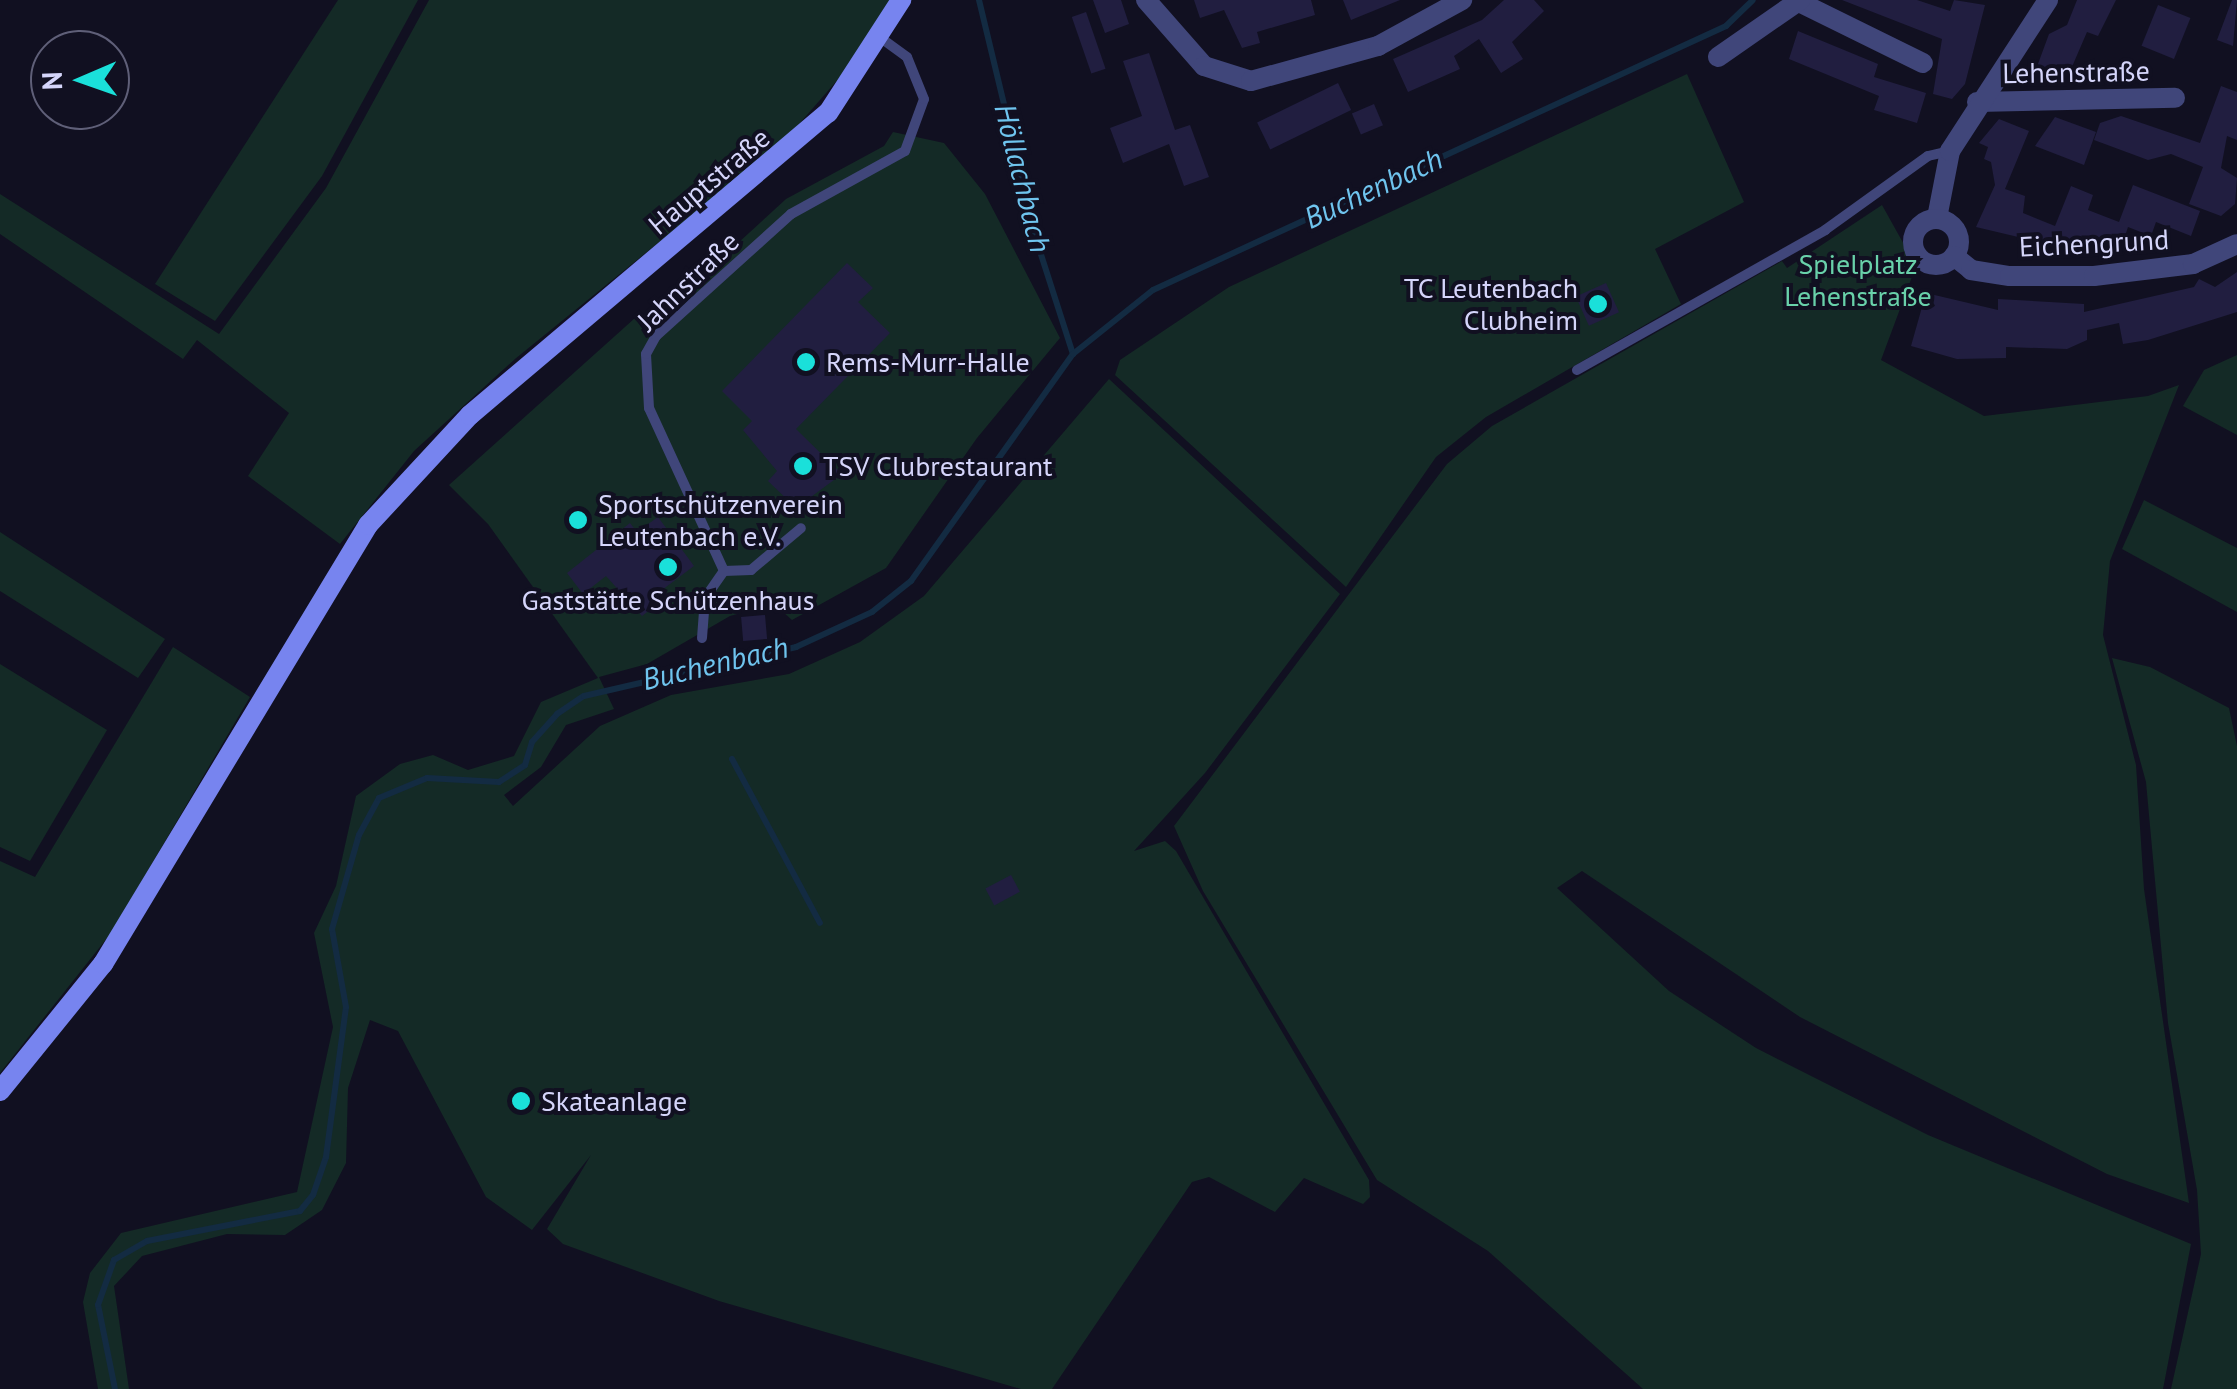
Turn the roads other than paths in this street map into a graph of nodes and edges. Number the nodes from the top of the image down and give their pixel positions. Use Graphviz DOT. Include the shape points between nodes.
graph roads {
  1 [pos="901,0"];
  2 [pos="1146,0"];
  3 [pos="1462,0"];
  4 [pos="2048,0"];
  5 [pos="1799,1"];
  6 [pos="879,37"];
  7 [pos="1718,57"];
  8 [pos="1923,63"];
  9 [pos="2175,98"];
  10 [pos="1977,102"];
  11 [pos="1950,151"];
  12 [pos="1937,218"];
  13 [pos="2237,244"];
  14 [pos="1954,256"];
  15 [pos="1577,370"];
  16 [pos="801,528"];
  17 [pos="724,571"];
  18 [pos="702,638"];
  19 [pos="0,1090"];
  1 -- 6 [label="street, Hauptstraße"];
  2 -- 3 [label="street" via="1204,66 1252,81 1378,46"];
  4 -- 10 [label="street, Lehenstraße"];
  5 -- 7 [label="street"];
  5 -- 8 [label="street"];
  6 -- 17 [label="lane, Jahnstraße" via="907,57 924,99 904,151 791,214 646,354 649,408"];
  6 -- 19 [label="street, Hauptstraße" via="800,138 432,454 337,566 103,964"];
  9 -- 10 [label="street, Lehenstraße"];
  10 -- 11 [label="street, Lehenstraße"];
  11 -- 12 [label="street, Lehenstraße"];
  11 -- 15 [label="lane" via="1928,156 1792,250"];
  12 -- 14 [label="street" via="1959,235"];
  12 -- 14 [label="street" via="1917,228 1915,251 1933,265"];
  13 -- 14 [label="street, Eichengrund" via="2193,264 2094,276 2010,276 1971,270"];
  16 -- 17 [label="lane" via="751,570"];
  17 -- 18 [label="lane" via="705,598"];
}
